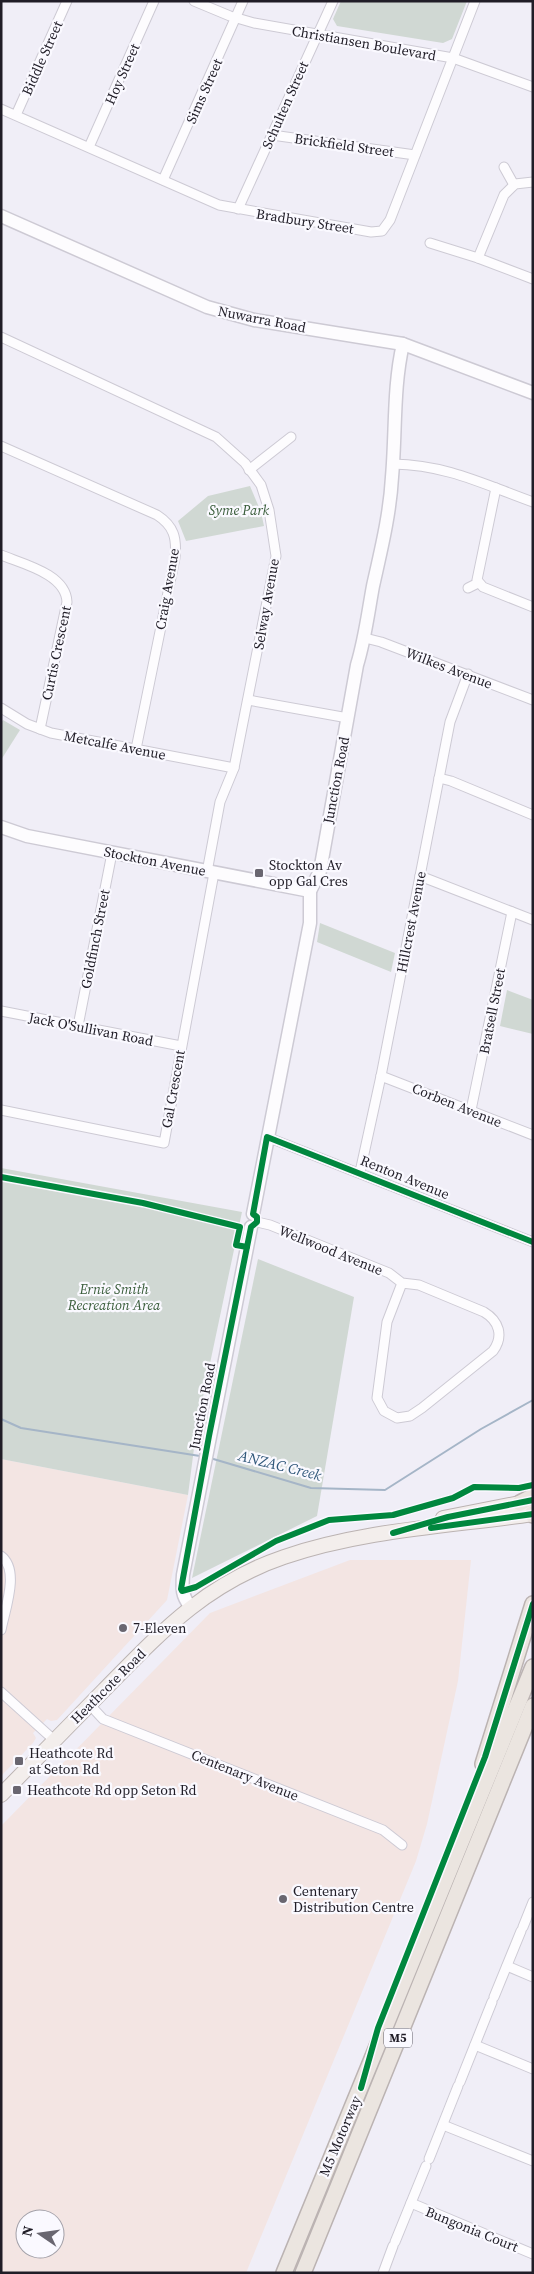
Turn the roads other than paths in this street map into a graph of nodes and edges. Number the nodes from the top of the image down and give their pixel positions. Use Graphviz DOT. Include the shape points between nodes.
graph roads {
  1 [pos="67,1"];
  2 [pos="154,1"];
  3 [pos="194,1"];
  4 [pos="244,1"];
  5 [pos="333,1"];
  6 [pos="475,1"];
  7 [pos="236,18"];
  8 [pos="316,35"];
  9 [pos="453,58"];
  10 [pos="533,87"];
  11 [pos="1,109"];
  12 [pos="16,115"];
  13 [pos="272,135"];
  14 [pos="89,148"];
  15 [pos="415,155"];
  16 [pos="504,167"];
  17 [pos="163,180"];
  18 [pos="533,182"];
  19 [pos="514,185"];
  20 [pos="238,209"];
  21 [pos="1,216"];
  22 [pos="430,244"];
  23 [pos="478,258"];
  24 [pos="533,279"];
  25 [pos="1,337"];
  26 [pos="404,344"];
  27 [pos="533,393"];
  28 [pos="291,437"];
  29 [pos="1,446"];
  30 [pos="393,464"];
  31 [pos="249,470"];
  32 [pos="496,488"];
  33 [pos="533,502"];
  34 [pos="1,555"];
  35 [pos="478,582"];
  36 [pos="468,588"];
  37 [pos="533,606"];
  38 [pos="365,638"];
  39 [pos="468,674"];
  40 [pos="248,700"];
  41 [pos="533,700"];
  42 [pos="1,708"];
  43 [pos="348,718"];
  44 [pos="40,729"];
  45 [pos="136,749"];
  46 [pos="234,768"];
  47 [pos="439,778"];
  48 [pos="533,815"];
  49 [pos="1,827"];
  50 [pos="112,853"];
  51 [pos="211,872"];
  52 [pos="420,876"];
  53 [pos="310,891"];
  54 [pos="512,912"];
  55 [pos="533,920"];
  56 [pos="1,1011"];
  57 [pos="78,1026"];
  58 [pos="181,1046"];
  59 [pos="382,1076"];
  60 [pos="1,1110"];
  61 [pos="471,1110"];
  62 [pos="533,1135"];
  63 [pos="267,1137"];
  64 [pos="360,1172"];
  65 [pos="254,1221"];
  66 [pos="533,1242"];
  67 [pos="402,1283"];
  68 [pos="530,1507"];
  69 [pos="1,1556"];
  70 [pos="533,1604"];
  71 [pos="190,1606"];
  72 [pos="1,1630"];
  73 [pos="533,1666"];
  74 [pos="1,1692"];
  75 [pos="90,1705"];
  76 [pos="533,1706"];
  77 [pos="533,1719"];
  78 [pos="54,1740"];
  79 [pos="1,1795"];
  80 [pos="493,1804"];
  81 [pos="402,1845"];
  82 [pos="533,1902"];
  83 [pos="507,1966"];
  84 [pos="533,1977"];
  85 [pos="475,2045"];
  86 [pos="533,2069"];
  87 [pos="361,2088"];
  88 [pos="442,2125"];
  89 [pos="533,2161"];
  90 [pos="411,2203"];
  91 [pos="533,2254"];
  92 [pos="284,2273"];
  93 [pos="303,2273"];
  94 [pos="383,2273"];
  1 -- 12 [label="street, Biddle Street"];
  2 -- 14 [label="street, Hoy Street"];
  3 -- 7 [label="street, Christiansen Boulevard"];
  4 -- 7 [label="street, Sims Street"];
  5 -- 8 [label="street, Schulten Street"];
  6 -- 9 [label="street, Bradbury Street"];
  7 -- 8 [label="street, Christiansen Boulevard"];
  7 -- 17 [label="street, Sims Street"];
  8 -- 9 [label="street, Christiansen Boulevard"];
  8 -- 13 [label="street, Schulten Street"];
  9 -- 10 [label="street, Christiansen Boulevard"];
  9 -- 15 [label="street, Bradbury Street"];
  11 -- 12 [label="street, Bradbury Street"];
  12 -- 14 [label="street, Bradbury Street"];
  13 -- 15 [label="street, Brickfield Street"];
  13 -- 20 [label="street, Schulten Street"];
  14 -- 17 [label="street, Bradbury Street"];
  15 -- 20 [label="street, Bradbury Street" via="390,220 382,231 370,232"];
  16 -- 19 [label="street"];
  17 -- 20 [label="street, Bradbury Street" via="219,205"];
  18 -- 19 [label="street"];
  19 -- 23 [label="street" via="500,200"];
  21 -- 26 [label="street, Nuwarra Road" via="229,314"];
  22 -- 23 [label="street"];
  23 -- 24 [label="street"];
  25 -- 31 [label="street, Selway Avenue" via="199,427 227,445"];
  26 -- 27 [label="street, Nuwarra Road"];
  26 -- 30 [label="street, Junction Road" via="398,366"];
  28 -- 31 [label="street"];
  29 -- 45 [label="street, Craig Avenue" via="156,515 172,529 175,558"];
  30 -- 32 [label="street" via="452,471"];
  30 -- 38 [label="street, Junction Road" via="390,499"];
  31 -- 40 [label="street, Selway Avenue" via="260,485 270,510 276,556"];
  32 -- 33 [label="street"];
  32 -- 35 [label="street"];
  34 -- 44 [label="street, Curtis Crescent" via="53,578 63,586 66,594"];
  35 -- 36 [label="street"];
  35 -- 37 [label="street" via="483,587"];
  38 -- 39 [label="street, Wilkes Avenue"];
  38 -- 43 [label="street, Junction Road"];
  39 -- 41 [label="street, Wilkes Avenue"];
  39 -- 47 [label="street, Hillcrest Avenue" via="450,722"];
  40 -- 43 [label="street"];
  40 -- 46 [label="street, Selway Avenue"];
  42 -- 44 [label="street, Metcalfe Avenue"];
  43 -- 53 [label="street, Junction Road" via="320,871"];
  44 -- 45 [label="street, Metcalfe Avenue"];
  45 -- 46 [label="street, Metcalfe Avenue"];
  46 -- 51 [label="street, Selway Avenue" via="220,802"];
  47 -- 48 [label="street"];
  47 -- 52 [label="street, Hillcrest Avenue"];
  49 -- 50 [label="street, Stockton Avenue" via="27,836"];
  50 -- 51 [label="street, Stockton Avenue"];
  50 -- 57 [label="street, Goldfinch Street"];
  51 -- 53 [label="street, Stockton Avenue"];
  51 -- 58 [label="street, Gal Crescent"];
  52 -- 54 [label="street"];
  52 -- 59 [label="street, Hillcrest Avenue"];
  53 -- 63 [label="street, Junction Road" via="310,923"];
  54 -- 55 [label="street"];
  54 -- 61 [label="street, Bratsell Street"];
  56 -- 57 [label="street, Jack O'Sullivan Road"];
  57 -- 58 [label="street, Jack O'Sullivan Road"];
  58 -- 60 [label="street, Gal Crescent" via="164,1142"];
  59 -- 61 [label="street, Corben Avenue"];
  59 -- 64 [label="street, Hillcrest Avenue"];
  61 -- 62 [label="street, Corben Avenue"];
  63 -- 64 [label="street, Renton Avenue"];
  63 -- 65 [label="street, Junction Road"];
  64 -- 66 [label="street, Renton Avenue"];
  65 -- 67 [label="street, Wellwood Avenue" via="389,1273"];
  65 -- 71 [label="street, Junction Road" via="208,1442 182,1589"];
  67 -- 67 [label="street, Wellwood Avenue" via="418,1285 484,1312 494,1319 499,1334 496,1346 487,1356 422,1408 403,1418 389,1415 377,1398 387,1322"];
  68 -- 71 [label="main road, Heathcote Road" via="329,1544 282,1558 234,1580"];
  69 -- 72 [label="street" via="10,1565 11,1577"];
  70 -- 87 [label="highway" via="485,1757 378,2028"];
  71 -- 75 [label="main road, Heathcote Road"];
  73 -- 87 [label="highway, M5 Motorway / M5"];
  74 -- 78 [label="street"];
  75 -- 78 [label="main road, Heathcote Road"];
  75 -- 81 [label="street, Centenary Avenue" via="103,1719 383,1830"];
  76 -- 80 [label="highway, M5 Motorway / M5"];
  77 -- 80 [label="highway"];
  78 -- 79 [label="main road, Heathcote Road"];
  80 -- 93 [label="highway, M5 Motorway / M5"];
  82 -- 83 [label="street, Bungonia Court"];
  83 -- 84 [label="street"];
  83 -- 85 [label="street, Bungonia Court"];
  85 -- 86 [label="street"];
  85 -- 88 [label="street, Bungonia Court"];
  87 -- 92 [label="highway, M5 Motorway / M5"];
  88 -- 89 [label="street"];
  88 -- 90 [label="street, Bungonia Court"];
  90 -- 91 [label="street, Bungonia Court"];
  90 -- 94 [label="street, Bungonia Court"];
}
